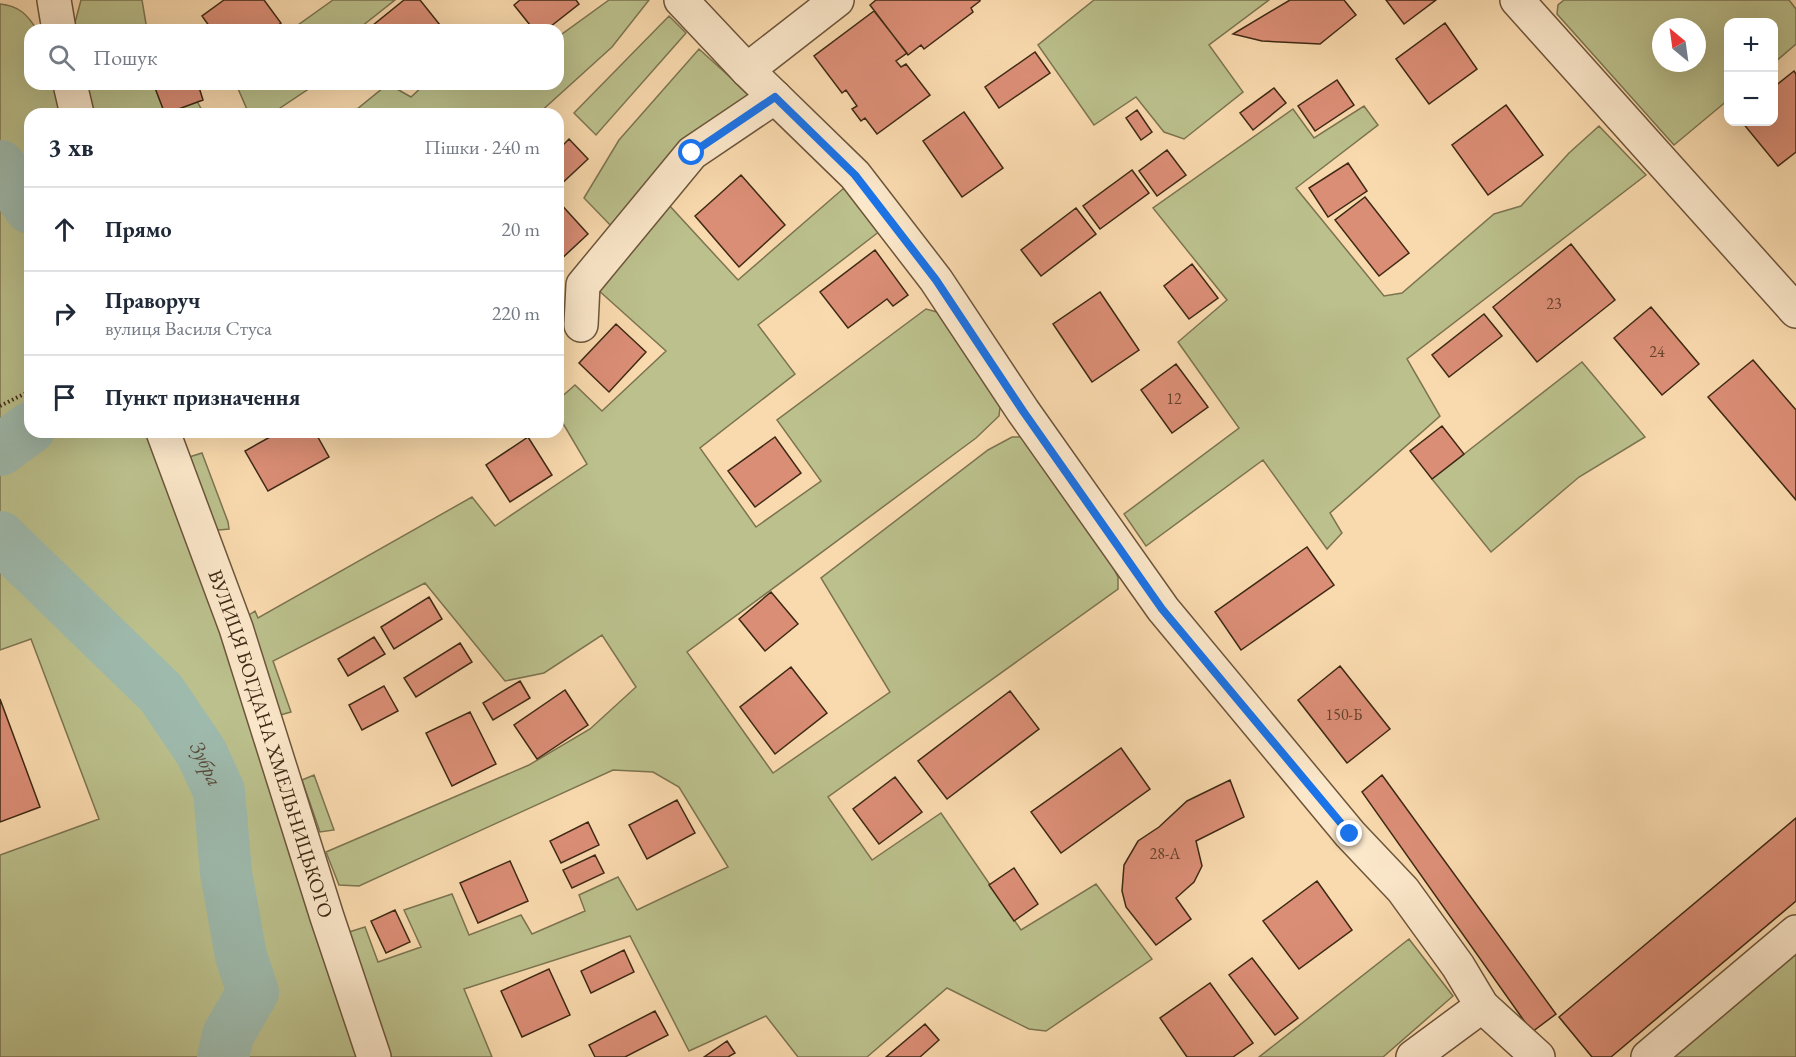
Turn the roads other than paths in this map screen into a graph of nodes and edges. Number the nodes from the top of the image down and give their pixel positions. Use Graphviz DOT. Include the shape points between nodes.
graph roads {
  1 [pos="54,0"];
  2 [pos="681,0"];
  3 [pos="837,0"];
  4 [pos="1531,5"];
  5 [pos="58,24"];
  6 [pos="747,70"];
  7 [pos="71,90"];
  8 [pos="775,97"];
  9 [pos="76,108"];
  10 [pos="1796,311"];
  11 [pos="581,325"];
  12 [pos="165,438"];
  13 [pos="1796,932"];
  14 [pos="1482,1006"];
  15 [pos="374,1057"];
  16 [pos="1413,1057"];
  17 [pos="1538,1057"];
  18 [pos="1648,1057"];
  1 -- 5 [label="street"];
  2 -- 6 [label="street"];
  3 -- 6 [label="street"];
  4 -- 10 [label="street"];
  6 -- 8 [label="street"];
  7 -- 9 [label="street"];
  8 -- 11 [label="street" via="692,153 583,285"];
  8 -- 14 [label="street" via="861,183 936,280 1162,609 1350,834 1403,890"];
  12 -- 15 [label="street, ВУЛИЦЯ БОГДАНА ХМЕЛЬНИЦЬКОГО" via="236,628"];
  13 -- 18 [label="street"];
  14 -- 16 [label="street"];
  14 -- 17 [label="street"];
}
